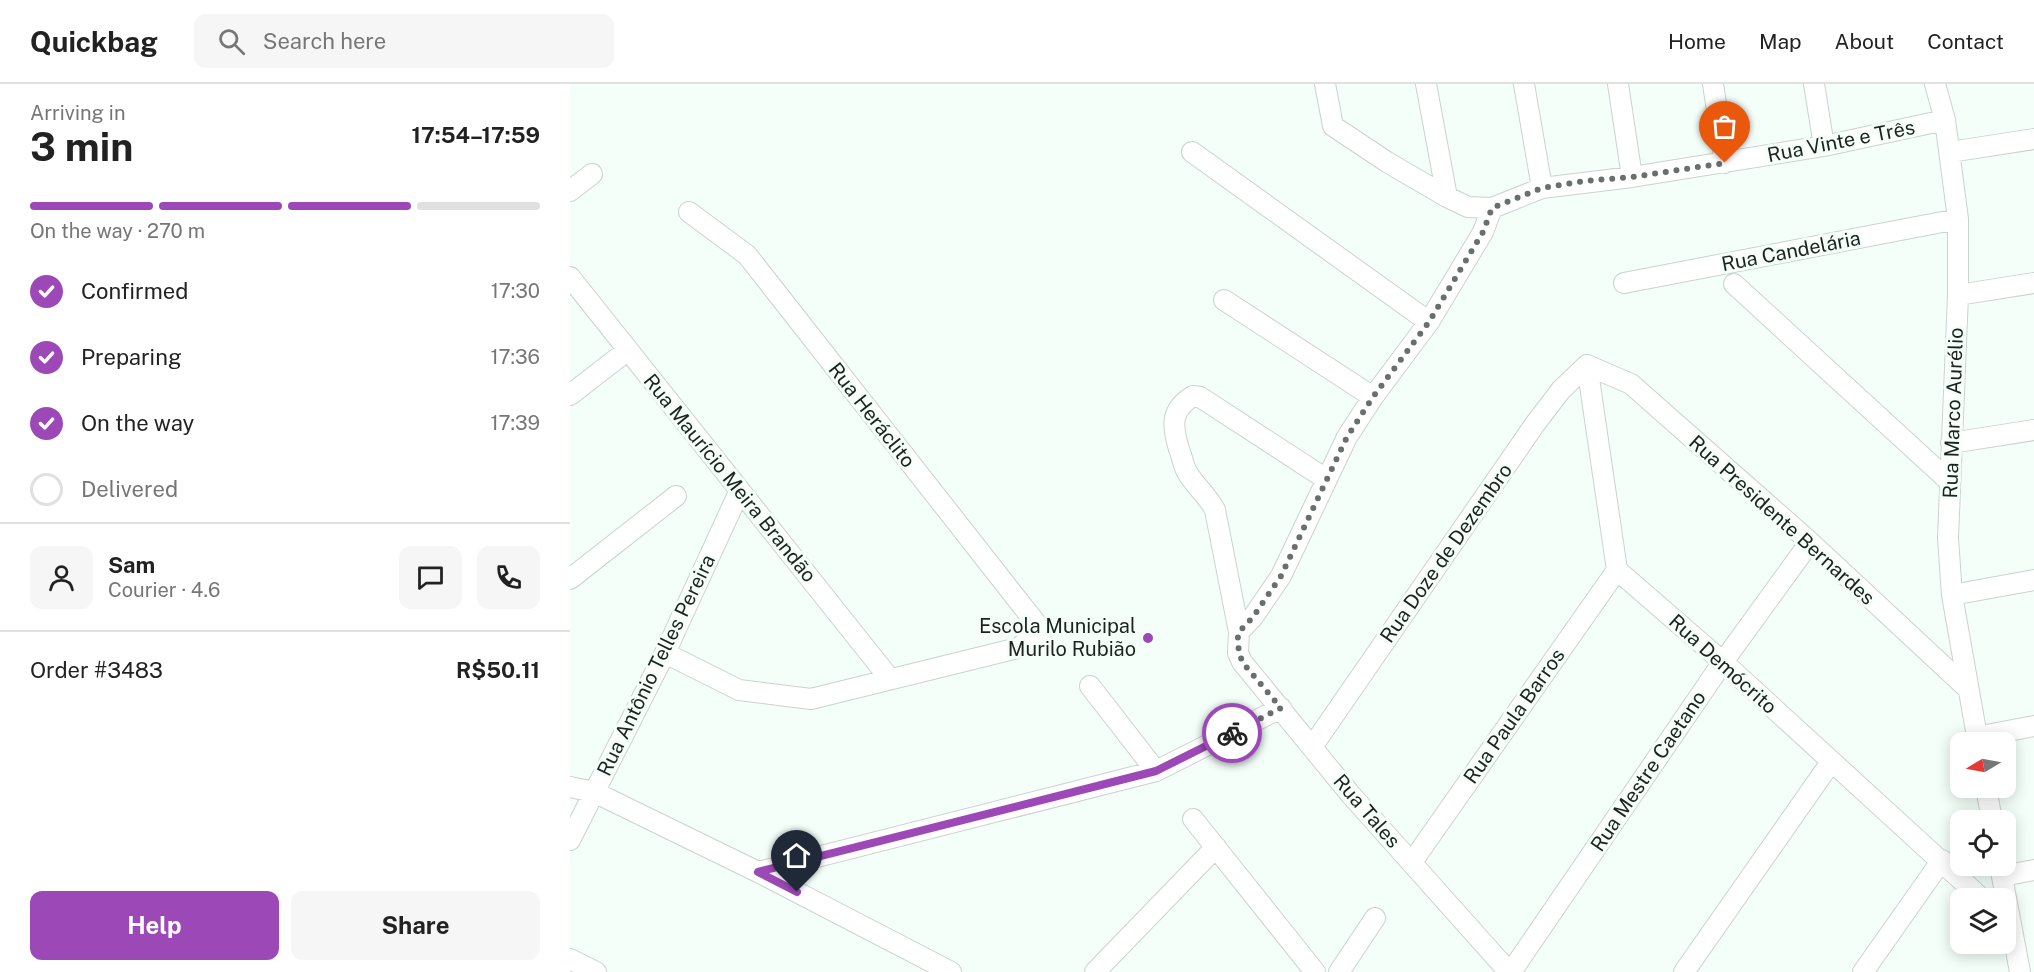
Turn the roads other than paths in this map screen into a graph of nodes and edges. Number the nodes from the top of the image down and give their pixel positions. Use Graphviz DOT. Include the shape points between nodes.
graph roads {
  1 [pos="1325,84"];
  2 [pos="1426,84"];
  3 [pos="1524,84"];
  4 [pos="1618,84"];
  5 [pos="1713,84"];
  6 [pos="1814,84"];
  7 [pos="1935,84"];
  8 [pos="1945,120"];
  9 [pos="2034,139"];
  10 [pos="1824,146"];
  11 [pos="1192,152"];
  12 [pos="1950,152"];
  13 [pos="1725,163"];
  14 [pos="592,174"];
  15 [pos="1632,177"];
  16 [pos="1542,188"];
  17 [pos="570,190"];
  18 [pos="1447,197"];
  19 [pos="1492,208"];
  20 [pos="689,212"];
  21 [pos="1958,219"];
  22 [pos="570,277"];
  23 [pos="1624,283"];
  24 [pos="1734,284"];
  25 [pos="2034,284"];
  26 [pos="1958,295"];
  27 [pos="1224,300"];
  28 [pos="1429,322"];
  29 [pos="628,350"];
  30 [pos="1587,364"];
  31 [pos="570,395"];
  32 [pos="1373,397"];
  33 [pos="2034,430"];
  34 [pos="1951,443"];
  35 [pos="1326,479"];
  36 [pos="1950,482"];
  37 [pos="740,490"];
  38 [pos="676,496"];
  39 [pos="1810,543"];
  40 [pos="1617,570"];
  41 [pos="570,579"];
  42 [pos="2034,580"];
  43 [pos="1952,595"];
  44 [pos="1238,637"];
  45 [pos="665,653"];
  46 [pos="1723,662"];
  47 [pos="890,679"];
  48 [pos="1090,686"];
  49 [pos="1968,689"];
  50 [pos="1281,708"];
  51 [pos="2034,726"];
  52 [pos="1976,732"];
  53 [pos="2010,732"];
  54 [pos="1312,747"];
  55 [pos="1831,762"];
  56 [pos="1156,771"];
  57 [pos="570,787"];
  58 [pos="594,792"];
  59 [pos="1193,819"];
  60 [pos="573,824"];
  61 [pos="1216,847"];
  62 [pos="1942,860"];
  63 [pos="1412,862"];
  64 [pos="2034,870"];
  65 [pos="2016,871"];
  66 [pos="758,872"];
  67 [pos="1971,888"];
  68 [pos="1375,918"];
  69 [pos="2015,954"];
  70 [pos="570,959"];
  71 [pos="596,972"];
  72 [pos="951,972"];
  73 [pos="1095,972"];
  74 [pos="1315,972"];
  75 [pos="1340,972"];
  76 [pos="1510,972"];
  77 [pos="1684,972"];
  78 [pos="1863,972"];
  79 [pos="2020,972"];
  1 -- 18 [label="street" via="1333,126"];
  2 -- 18 [label="street"];
  3 -- 16 [label="street"];
  4 -- 15 [label="street"];
  5 -- 13 [label="street"];
  6 -- 10 [label="street"];
  7 -- 8 [label="street, Rua Marco Aurélio"];
  8 -- 10 [label="street, Rua Vinte e Três"];
  8 -- 12 [label="street, Rua Marco Aurélio"];
  9 -- 12 [label="street"];
  10 -- 13 [label="street, Rua Vinte e Três"];
  11 -- 28 [label="street"];
  12 -- 21 [label="street, Rua Marco Aurélio"];
  13 -- 15 [label="street, Rua Vinte e Três"];
  14 -- 17 [label="street"];
  15 -- 16 [label="street, Rua Vinte e Três"];
  16 -- 19 [label="street, Rua Vinte e Três"];
  18 -- 19 [label="street" via="1468,207"];
  19 -- 28 [label="street" via="1483,232"];
  20 -- 47 [label="street, Rua Heráclito" via="747,255 1042,631 1018,648"];
  21 -- 23 [label="street, Rua Candelária"];
  21 -- 26 [label="street, Rua Marco Aurélio"];
  22 -- 29 [label="street, Rua Maurício Meira Brandão"];
  24 -- 36 [label="street"];
  25 -- 26 [label="street"];
  26 -- 34 [label="street, Rua Marco Aurélio"];
  27 -- 32 [label="street"];
  28 -- 32 [label="street"];
  29 -- 31 [label="street"];
  29 -- 37 [label="street, Rua Maurício Meira Brandão"];
  30 -- 39 [label="street, Rua Presidente Bernardes" via="1631,384"];
  30 -- 40 [label="street"];
  30 -- 54 [label="street, Rua Doze de Dezembro" via="1535,424"];
  32 -- 35 [label="street"];
  33 -- 34 [label="street"];
  34 -- 36 [label="street, Rua Marco Aurélio"];
  35 -- 44 [label="street" via="1281,576"];
  35 -- 44 [label="street, Rua Tales" via="1200,397 1186,400 1174,417 1174,432 1186,471 1215,510"];
  36 -- 43 [label="street, Rua Marco Aurélio"];
  37 -- 45 [label="street, Rua Antônio Telles Pereira"];
  37 -- 47 [label="street, Rua Maurício Meira Brandão"];
  38 -- 41 [label="street"];
  39 -- 46 [label="street, Rua Mestre Caetano"];
  39 -- 49 [label="street, Rua Presidente Bernardes"];
  40 -- 46 [label="street, Rua Demócrito"];
  40 -- 63 [label="street, Rua Paula Barros"];
  42 -- 43 [label="street"];
  43 -- 49 [label="street, Rua Marco Aurélio"];
  44 -- 50 [label="street, Rua Tales" via="1242,662"];
  45 -- 47 [label="street" via="739,690 779,696 812,699"];
  45 -- 58 [label="street, Rua Antônio Telles Pereira"];
  46 -- 55 [label="street, Rua Demócrito"];
  46 -- 76 [label="street, Rua Mestre Caetano"];
  48 -- 56 [label="street"];
  49 -- 52 [label="street, Rua Marco Aurélio"];
  50 -- 54 [label="street, Rua Tales"];
  50 -- 56 [label="street"];
  51 -- 53 [label="street"];
  54 -- 63 [label="street, Rua Tales"];
  55 -- 62 [label="street, Rua Demócrito"];
  55 -- 77 [label="street"];
  56 -- 66 [label="street"];
  57 -- 58 [label="street"];
  58 -- 60 [label="street, Rua Antônio Telles Pereira"];
  58 -- 66 [label="street"];
  59 -- 61 [label="street"];
  61 -- 73 [label="street"];
  61 -- 74 [label="street"];
  62 -- 67 [label="street, Rua Demócrito"];
  62 -- 78 [label="street"];
  63 -- 76 [label="street, Rua Tales"];
  64 -- 65 [label="street"];
  66 -- 72 [label="street"];
  68 -- 75 [label="street"];
  69 -- 79 [label="street"];
  70 -- 71 [label="street"];
}
